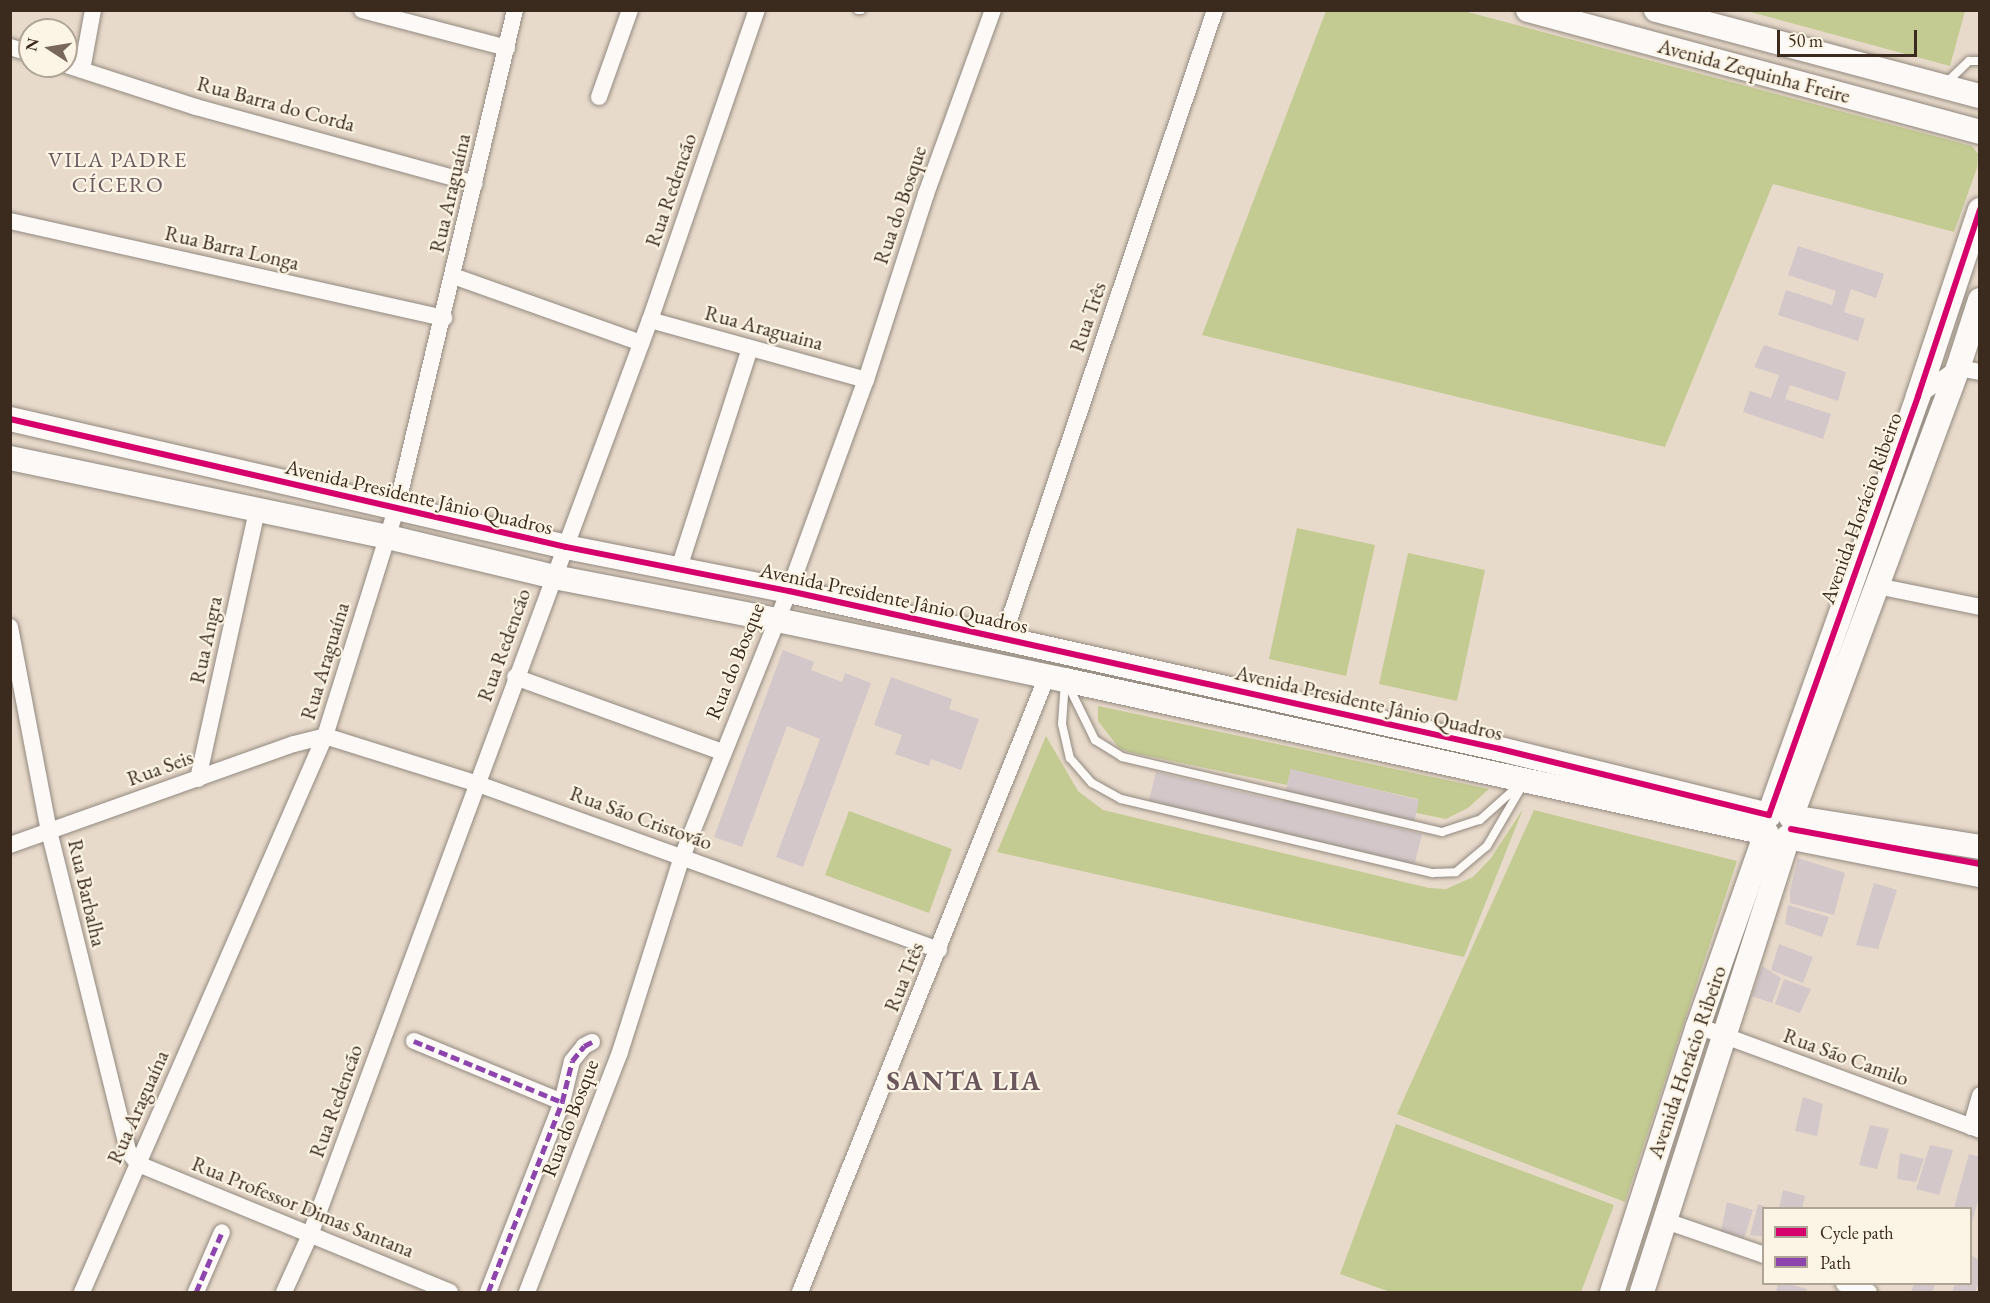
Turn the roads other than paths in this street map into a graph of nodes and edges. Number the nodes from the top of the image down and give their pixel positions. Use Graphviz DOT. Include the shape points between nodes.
graph roads {
  1 [pos="93,10"];
  2 [pos="362,10"];
  3 [pos="515,10"];
  4 [pos="630,10"];
  5 [pos="758,10"];
  6 [pos="993,10"];
  7 [pos="1215,10"];
  8 [pos="1528,10"];
  9 [pos="1656,10"];
  10 [pos="1790,47"];
  11 [pos="507,48"];
  12 [pos="78,56"];
  13 [pos="1980,61"];
  14 [pos="78,69"];
  15 [pos="1769,74"];
  16 [pos="1943,87"];
  17 [pos="1980,96"];
  18 [pos="599,97"];
  19 [pos="1980,132"];
  20 [pos="474,184"];
  21 [pos="1980,210"];
  22 [pos="10,221"];
  23 [pos="453,276"];
  24 [pos="1980,300"];
  25 [pos="444,318"];
  26 [pos="650,320"];
  27 [pos="641,343"];
  28 [pos="750,348"];
  29 [pos="1969,370"];
  30 [pos="866,380"];
  31 [pos="1918,396"];
  32 [pos="10,419"];
  33 [pos="10,458"];
  34 [pos="257,510"];
  35 [pos="396,510"];
  36 [pos="388,537"];
  37 [pos="566,547"];
  38 [pos="680,568"];
  39 [pos="554,577"];
  40 [pos="1877,586"];
  41 [pos="789,591"];
  42 [pos="1980,607"];
  43 [pos="777,620"];
  44 [pos="10,627"];
  45 [pos="1003,638"];
  46 [pos="1085,656"];
  47 [pos="515,677"];
  48 [pos="1056,678"];
  49 [pos="326,736"];
  50 [pos="1500,749"];
  51 [pos="722,752"];
  52 [pos="198,778"];
  53 [pos="1526,779"];
  54 [pos="478,784"];
  55 [pos="1778,825"];
  56 [pos="49,831"];
  57 [pos="10,845"];
  58 [pos="1980,847"];
  59 [pos="682,857"];
  60 [pos="1980,875"];
  61 [pos="939,950"];
  62 [pos="1698,1026"];
  63 [pos="1725,1037"];
  64 [pos="414,1041"];
  65 [pos="592,1042"];
  66 [pos="1980,1095"];
  67 [pos="562,1102"];
  68 [pos="1975,1128"];
  69 [pos="138,1164"];
  70 [pos="1666,1221"];
  71 [pos="222,1232"];
  72 [pos="310,1235"];
  73 [pos="1762,1254"];
  74 [pos="1847,1285"];
  75 [pos="82,1293"];
  76 [pos="196,1293"];
  77 [pos="284,1293"];
  78 [pos="450,1293"];
  79 [pos="488,1293"];
  80 [pos="527,1293"];
  81 [pos="800,1293"];
  82 [pos="1612,1293"];
  83 [pos="1642,1293"];
  84 [pos="1869,1293"];
  1 -- 12 [label="street"];
  2 -- 11 [label="street"];
  3 -- 11 [label="street, Rua Araguaína"];
  4 -- 18 [label="street"];
  5 -- 26 [label="street, Rua Redencão"];
  6 -- 30 [label="street, Rua do Bosque" via="926,194"];
  7 -- 45 [label="street, Rua Três"];
  8 -- 15 [label="street, Avenida Zequinha Freire"];
  9 -- 10 [label="street, Avenida Zequinha Freire"];
  10 -- 15 [label="street" via="1778,57"];
  10 -- 16 [label="street, Avenida Zequinha Freire"];
  11 -- 20 [label="street, Rua Araguaína"];
  13 -- 16 [label="lane" via="1969,61"];
  14 -- 20 [label="street, Rua Barra do Corda" via="196,107"];
  15 -- 19 [label="street, Avenida Zequinha Freire"];
  16 -- 17 [label="street, Avenida Zequinha Freire"];
  20 -- 23 [label="street, Rua Araguaína"];
  21 -- 31 [label="street, Avenida Horácio Ribeiro"];
  22 -- 25 [label="street, Rua Barra Longa"];
  23 -- 25 [label="street, Rua Araguaína"];
  23 -- 27 [label="street"];
  24 -- 29 [label="street, Avenida Horácio Ribeiro"];
  25 -- 35 [label="street, Rua Araguaína"];
  26 -- 27 [label="street, Rua Redencão"];
  26 -- 28 [label="street, Rua Araguaina"];
  27 -- 37 [label="street, Rua Redencão"];
  28 -- 30 [label="street, Rua Araguaina"];
  28 -- 38 [label="street"];
  29 -- 31 [label="street"];
  29 -- 40 [label="street, Avenida Horácio Ribeiro"];
  30 -- 41 [label="street, Rua do Bosque"];
  31 -- 55 [label="street, Avenida Horácio Ribeiro"];
  32 -- 35 [label="street, Avenida Presidente Jânio Quadros"];
  33 -- 34 [label="street, Avenida Presidente Jânio Quadros"];
  34 -- 36 [label="street, Avenida Presidente Jânio Quadros"];
  34 -- 52 [label="street, Rua Angra"];
  35 -- 36 [label="street, Rua Araguaína"];
  35 -- 37 [label="street, Avenida Presidente Jânio Quadros"];
  36 -- 39 [label="street, Avenida Presidente Jânio Quadros"];
  36 -- 49 [label="street, Rua Araguaína"];
  37 -- 38 [label="street, Avenida Presidente Jânio Quadros"];
  37 -- 39 [label="street, Rua Redencão"];
  38 -- 41 [label="street, Avenida Presidente Jânio Quadros"];
  39 -- 43 [label="street, Avenida Presidente Jânio Quadros"];
  39 -- 47 [label="street, Rua Redencão"];
  40 -- 42 [label="street"];
  40 -- 55 [label="street, Avenida Horácio Ribeiro"];
  41 -- 43 [label="street, Rua do Bosque"];
  41 -- 45 [label="street, Avenida Presidente Jânio Quadros"];
  43 -- 48 [label="street, Avenida Presidente Jânio Quadros"];
  43 -- 51 [label="street, Rua do Bosque"];
  44 -- 56 [label="street, Rua Barbalha"];
  45 -- 46 [label="street, Avenida Presidente Jânio Quadros"];
  46 -- 48 [label="street"];
  46 -- 50 [label="street, Avenida Presidente Jânio Quadros"];
  47 -- 51 [label="street"];
  47 -- 54 [label="street, Rua Redencão"];
  48 -- 53 [label="street, Avenida Presidente Jânio Quadros"];
  48 -- 53 [label="lane" via="1095,740 1122,757 1442,832 1480,820"];
  48 -- 53 [label="lane" via="1070,758 1092,783 1121,799 1431,873 1456,872 1487,846"];
  48 -- 61 [label="street, Rua Três"];
  49 -- 52 [label="street, Rua Seis"];
  49 -- 54 [label="street, Rua São Cristovão"];
  49 -- 69 [label="street, Rua Araguaína"];
  50 -- 53 [label="street"];
  50 -- 55 [label="street, Avenida Presidente Jânio Quadros"];
  51 -- 59 [label="street, Rua do Bosque"];
  52 -- 56 [label="street, Rua Seis"];
  53 -- 55 [label="street, Avenida Presidente Jânio Quadros"];
  54 -- 59 [label="street, Rua São Cristovão"];
  54 -- 72 [label="street, Rua Redencão"];
  55 -- 58 [label="street, Avenida Presidente Jânio Quadros"];
  55 -- 60 [label="street, Avenida Presidente Jânio Quadros"];
  55 -- 62 [label="street, Avenida Horácio Ribeiro"];
  55 -- 63 [label="street, Avenida Horácio Ribeiro"];
  56 -- 57 [label="street, Rua Seis"];
  56 -- 69 [label="street, Rua Barbalha" via="124,1143"];
  59 -- 61 [label="street, Rua São Cristovão"];
  59 -- 80 [label="street, Rua do Bosque" via="620,1052"];
  61 -- 81 [label="street, Rua Três"];
  62 -- 63 [label="street, Rua São Camilo"];
  62 -- 82 [label="street, Avenida Horácio Ribeiro"];
  63 -- 68 [label="street, Rua São Camilo"];
  63 -- 70 [label="street, Avenida Horácio Ribeiro"];
  64 -- 67 [label="street"];
  65 -- 67 [label="street" via="572,1061"];
  66 -- 68 [label="street"];
  67 -- 79 [label="street"];
  69 -- 72 [label="street, Rua Professor Dimas Santana"];
  69 -- 75 [label="street, Rua Araguaína"];
  70 -- 73 [label="street"];
  70 -- 83 [label="street, Avenida Horácio Ribeiro"];
  71 -- 76 [label="street"];
  72 -- 77 [label="street, Rua Redencão"];
  72 -- 78 [label="street, Rua Professor Dimas Santana"];
  74 -- 84 [label="street"];
}
